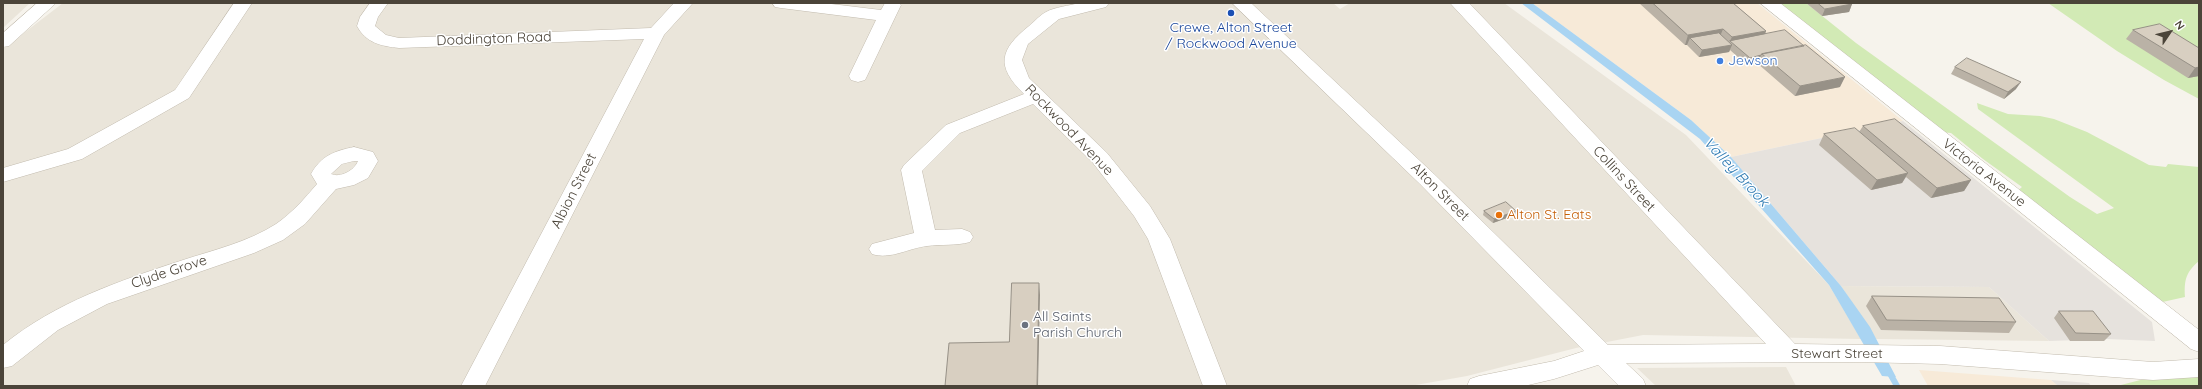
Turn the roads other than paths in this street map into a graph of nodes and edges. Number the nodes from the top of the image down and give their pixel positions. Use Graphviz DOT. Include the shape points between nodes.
graph roads {
  1 [pos="47,3"];
  2 [pos="243,3"];
  3 [pos="378,3"];
  4 [pos="684,3"];
  5 [pos="781,3"];
  6 [pos="1100,3"];
  7 [pos="1241,3"];
  8 [pos="1459,3"];
  9 [pos="1769,3"];
  10 [pos="890,9"];
  11 [pos="656,33"];
  12 [pos="3,42"];
  13 [pos="858,76"];
  14 [pos="1036,96"];
  15 [pos="3,175"];
  16 [pos="331,182"];
  17 [pos="962,237"];
  18 [pos="926,238"];
  19 [pos="880,249"];
  20 [pos="2199,343"];
  21 [pos="1790,354"];
  22 [pos="1602,355"];
  23 [pos="3,359"];
  24 [pos="2199,368"];
  25 [pos="473,386"];
  26 [pos="1215,386"];
  27 [pos="1479,386"];
  28 [pos="1634,386"];
  1 -- 12 [label="street"];
  2 -- 15 [label="street" via="182,94 75,154"];
  3 -- 11 [label="street, Doddington Road" via="366,26 369,33 380,40 399,43"];
  4 -- 11 [label="street, Albion Street"];
  5 -- 10 [label="street"];
  6 -- 14 [label="street, Rockwood Avenue" via="1054,15 1020,42 1015,52 1014,67 1021,81"];
  7 -- 22 [label="street, Alton Street" via="1428,179"];
  8 -- 21 [label="street, Collins Street"];
  9 -- 20 [label="street, Victoria Avenue"];
  10 -- 13 [label="street"];
  11 -- 25 [label="street, Albion Street"];
  14 -- 18 [label="street" via="953,129 911,170"];
  14 -- 26 [label="street, Rockwood Avenue" via="1100,158 1142,211 1159,239"];
  16 -- 23 [label="street, Clyde Grove" via="285,228 259,242 119,289 79,306 25,339"];
  17 -- 18 [label="street"];
  18 -- 19 [label="street"];
  21 -- 22 [label="street, Stewart Street"];
  21 -- 24 [label="street, Stewart Street" via="1897,354 2153,371"];
  22 -- 27 [label="street, Stewart Street" via="1554,370"];
  22 -- 28 [label="street, Alton Street"];
}
